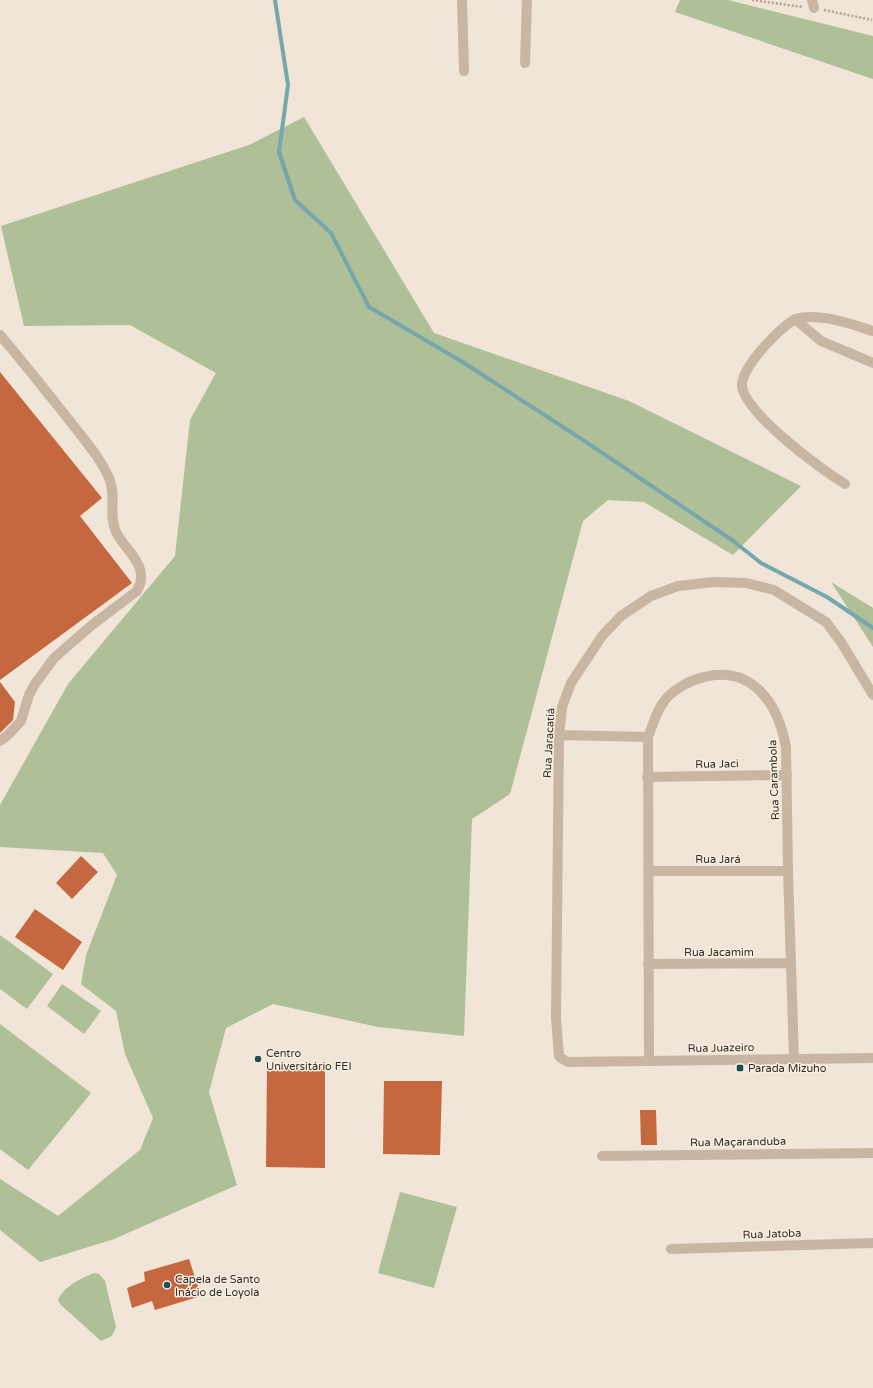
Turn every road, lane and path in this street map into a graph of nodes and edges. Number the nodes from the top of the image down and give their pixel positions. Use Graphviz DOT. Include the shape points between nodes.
graph roads {
  1 [pos="462,0"];
  2 [pos="527,0"];
  3 [pos="525,63"];
  4 [pos="464,72"];
  5 [pos="795,319"];
  6 [pos="873,331"];
  7 [pos="0,335"];
  8 [pos="873,363"];
  9 [pos="845,484"];
  10 [pos="873,695"];
  11 [pos="559,735"];
  12 [pos="648,737"];
  13 [pos="0,741"];
  14 [pos="787,775"];
  15 [pos="647,777"];
  16 [pos="648,871"];
  17 [pos="788,871"];
  18 [pos="790,963"];
  19 [pos="648,964"];
  20 [pos="873,1058"];
  21 [pos="794,1059"];
  22 [pos="649,1061"];
  23 [pos="568,1062"];
  24 [pos="873,1153"];
  25 [pos="602,1156"];
  26 [pos="873,1243"];
  27 [pos="671,1249"];
  1 -- 4 [label="street"];
  2 -- 3 [label="street"];
  5 -- 6 [label="street" via="815,318"];
  5 -- 8 [label="street" via="821,341"];
  5 -- 9 [label="street" via="750,366 742,384 744,393 756,410 794,447 814,464"];
  7 -- 13 [label="street" via="34,374 105,470 113,489 114,526 119,538 140,568 142,576 137,591 54,658 32,690 21,721"];
  10 -- 11 [label="street, Rua Jaracatiá" via="826,622 774,590 746,583 714,582 678,586 651,596 621,616 602,636 571,683 562,707"];
  11 -- 12 [label="street"];
  11 -- 23 [label="street, Rua Jaracatiá" via="556,1018 559,1056"];
  12 -- 14 [label="street, Rua Carambola" via="659,710 676,690 700,678 715,675 732,676 748,682 759,691 777,714 786,746"];
  12 -- 15 [label="street, Rua Carambola"];
  14 -- 15 [label="street, Rua Jaci"];
  14 -- 17 [label="street, Rua Carambola"];
  15 -- 16 [label="street, Rua Carambola"];
  16 -- 17 [label="street, Rua Jará"];
  16 -- 19 [label="street, Rua Carambola"];
  17 -- 18 [label="street, Rua Carambola"];
  18 -- 19 [label="street, Rua Jacamim"];
  18 -- 21 [label="street, Rua Carambola"];
  19 -- 22 [label="street, Rua Carambola"];
  20 -- 21 [label="street, Rua Juazeiro"];
  21 -- 22 [label="street, Rua Juazeiro"];
  22 -- 23 [label="street, Rua Juazeiro"];
  24 -- 25 [label="street, Rua Maçaranduba"];
  26 -- 27 [label="street, Rua Jatoba"];
}
